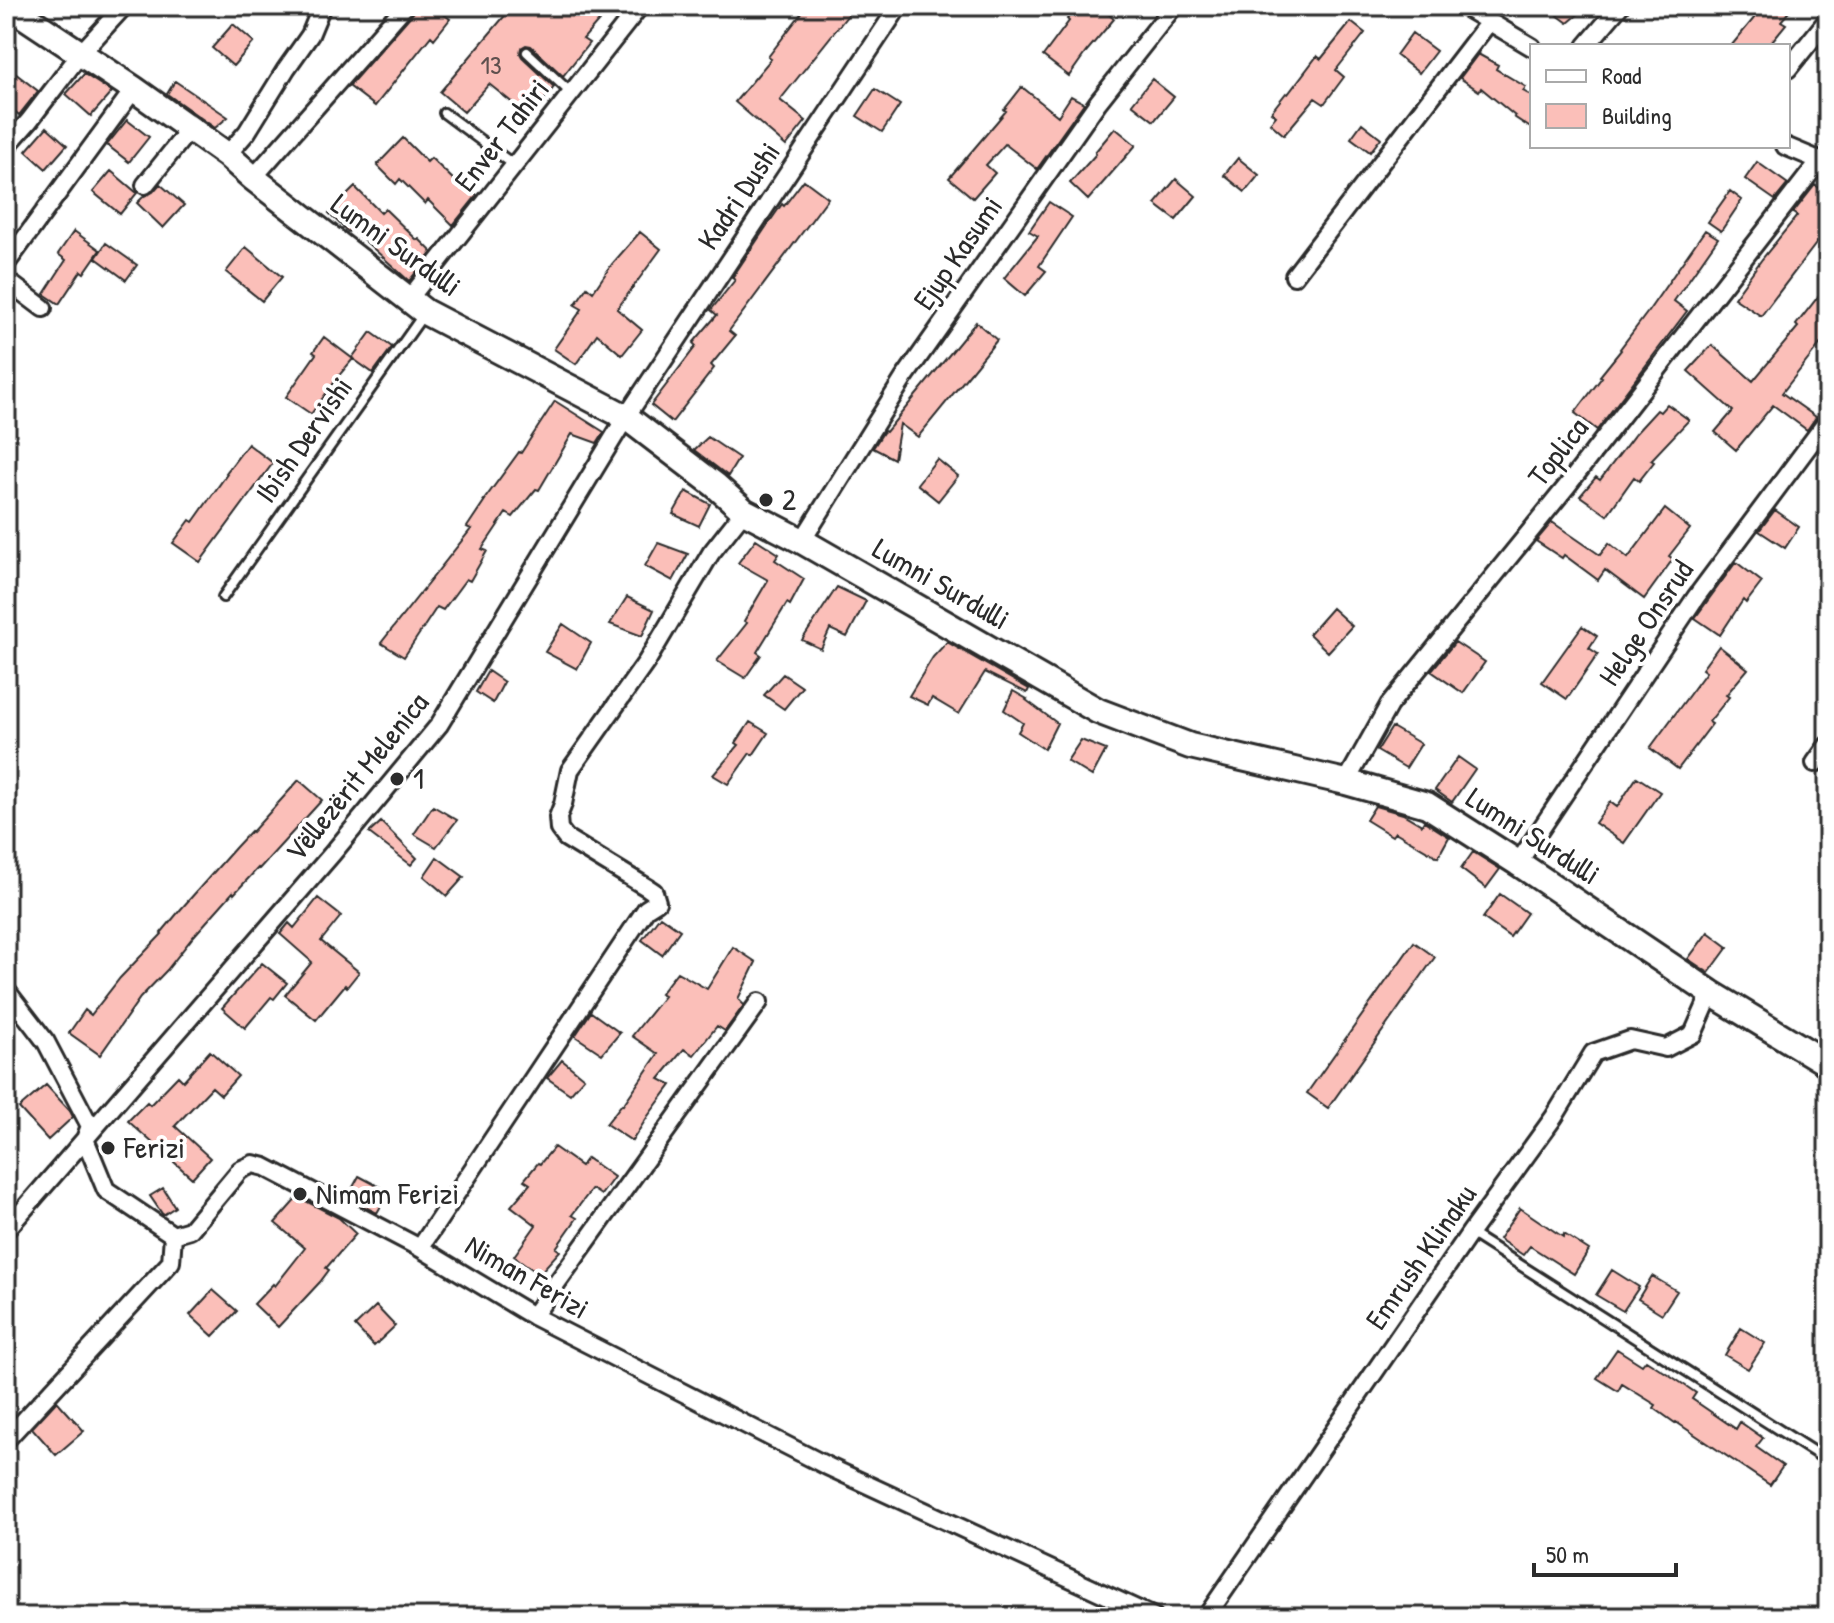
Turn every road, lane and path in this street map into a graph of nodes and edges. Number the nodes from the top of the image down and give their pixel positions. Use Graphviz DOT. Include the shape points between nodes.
graph roads {
  1 [pos="9,6"];
  2 [pos="124,6"];
  3 [pos="322,6"];
  4 [pos="405,6"];
  5 [pos="640,6"];
  6 [pos="899,6"];
  7 [pos="1174,6"];
  8 [pos="1463,6"];
  9 [pos="1620,6"];
  10 [pos="1828,19"];
  11 [pos="1489,22"];
  12 [pos="1588,44"];
  13 [pos="1530,46"];
  14 [pos="527,52"];
  15 [pos="81,53"];
  16 [pos="1790,66"];
  17 [pos="134,89"];
  18 [pos="571,93"];
  19 [pos="444,113"];
  20 [pos="189,130"];
  21 [pos="6,147"];
  22 [pos="1790,148"];
  23 [pos="227,155"];
  24 [pos="1824,162"];
  25 [pos="514,165"];
  26 [pos="253,178"];
  27 [pos="145,185"];
  28 [pos="6,264"];
  29 [pos="1294,276"];
  30 [pos="6,280"];
  31 [pos="417,305"];
  32 [pos="43,308"];
  33 [pos="626,417"];
  34 [pos="1828,420"];
  35 [pos="744,511"];
  36 [pos="802,541"];
  37 [pos="223,597"];
  38 [pos="1828,745"];
  39 [pos="1815,763"];
  40 [pos="1346,782"];
  41 [pos="1518,863"];
  42 [pos="6,990"];
  43 [pos="1711,993"];
  44 [pos="759,1002"];
  45 [pos="1828,1064"];
  46 [pos="85,1139"];
  47 [pos="6,1230"];
  48 [pos="1470,1233"];
  49 [pos="173,1235"];
  50 [pos="420,1248"];
  51 [pos="533,1316"];
  52 [pos="6,1440"];
  53 [pos="1828,1461"];
  54 [pos="1154,1617"];
  55 [pos="1206,1617"];
  1 -- 15 [label="street, Lumni Surdulli"];
  2 -- 15 [label="street"];
  3 -- 23 [label="street" via="310,35"];
  4 -- 26 [label="street"];
  5 -- 18 [label="street, Enver Tahiri"];
  6 -- 33 [label="street, Kadri Dushi"];
  7 -- 36 [label="street, Ejup Kasumi" via="1098,102 904,378"];
  8 -- 11 [label="street"];
  9 -- 12 [label="street"];
  10 -- 16 [label="street"];
  11 -- 13 [label="street"];
  11 -- 29 [label="street"];
  14 -- 18 [label="lane"];
  15 -- 17 [label="street, Lumni Surdulli"];
  15 -- 21 [label="street"];
  17 -- 20 [label="street, Lumni Surdulli"];
  17 -- 28 [label="street"];
  18 -- 25 [label="street, Enver Tahiri"];
  19 -- 25 [label="lane"];
  20 -- 23 [label="street, Lumni Surdulli"];
  20 -- 27 [label="street"];
  22 -- 24 [label="street"];
  23 -- 26 [label="street, Lumni Surdulli"];
  24 -- 40 [label="street, Toplica" via="1389,705"];
  25 -- 31 [label="street, Enver Tahiri"];
  26 -- 31 [label="street, Lumni Surdulli"];
  30 -- 32 [label="street"];
  31 -- 33 [label="street, Lumni Surdulli"];
  31 -- 37 [label="lane, Ibish Dervishi"];
  33 -- 35 [label="street, Lumni Surdulli"];
  33 -- 46 [label="street, Vëllezërit Melenica" via="439,725"];
  34 -- 41 [label="street, Helge Onsrud" via="1696,597"];
  35 -- 36 [label="street, Lumni Surdulli"];
  35 -- 50 [label="street" via="570,770 558,817 566,838 654,892 657,902 646,909"];
  36 -- 40 [label="street, Lumni Surdulli" via="1098,711 1190,746"];
  38 -- 39 [label="street"];
  40 -- 41 [label="street, Lumni Surdulli" via="1427,805"];
  41 -- 43 [label="street, Lumni Surdulli"];
  42 -- 46 [label="street" via="46,1042 90,1126"];
  43 -- 45 [label="street, Lumni Surdulli"];
  43 -- 48 [label="street, Emrush Klinaku" via="1693,1034 1666,1048 1630,1040 1593,1053"];
  44 -- 51 [label="street"];
  46 -- 47 [label="street, Vëllezërit Melenica"];
  46 -- 49 [label="street" via="106,1190"];
  48 -- 53 [label="lane"];
  48 -- 55 [label="street, Emrush Klinaku"];
  49 -- 50 [label="street, Niman Ferizi" via="190,1230 240,1170 253,1164"];
  49 -- 52 [label="street" via="171,1262"];
  50 -- 51 [label="street, Niman Ferizi"];
  51 -- 54 [label="street, Niman Ferizi" via="827,1466"];
}
